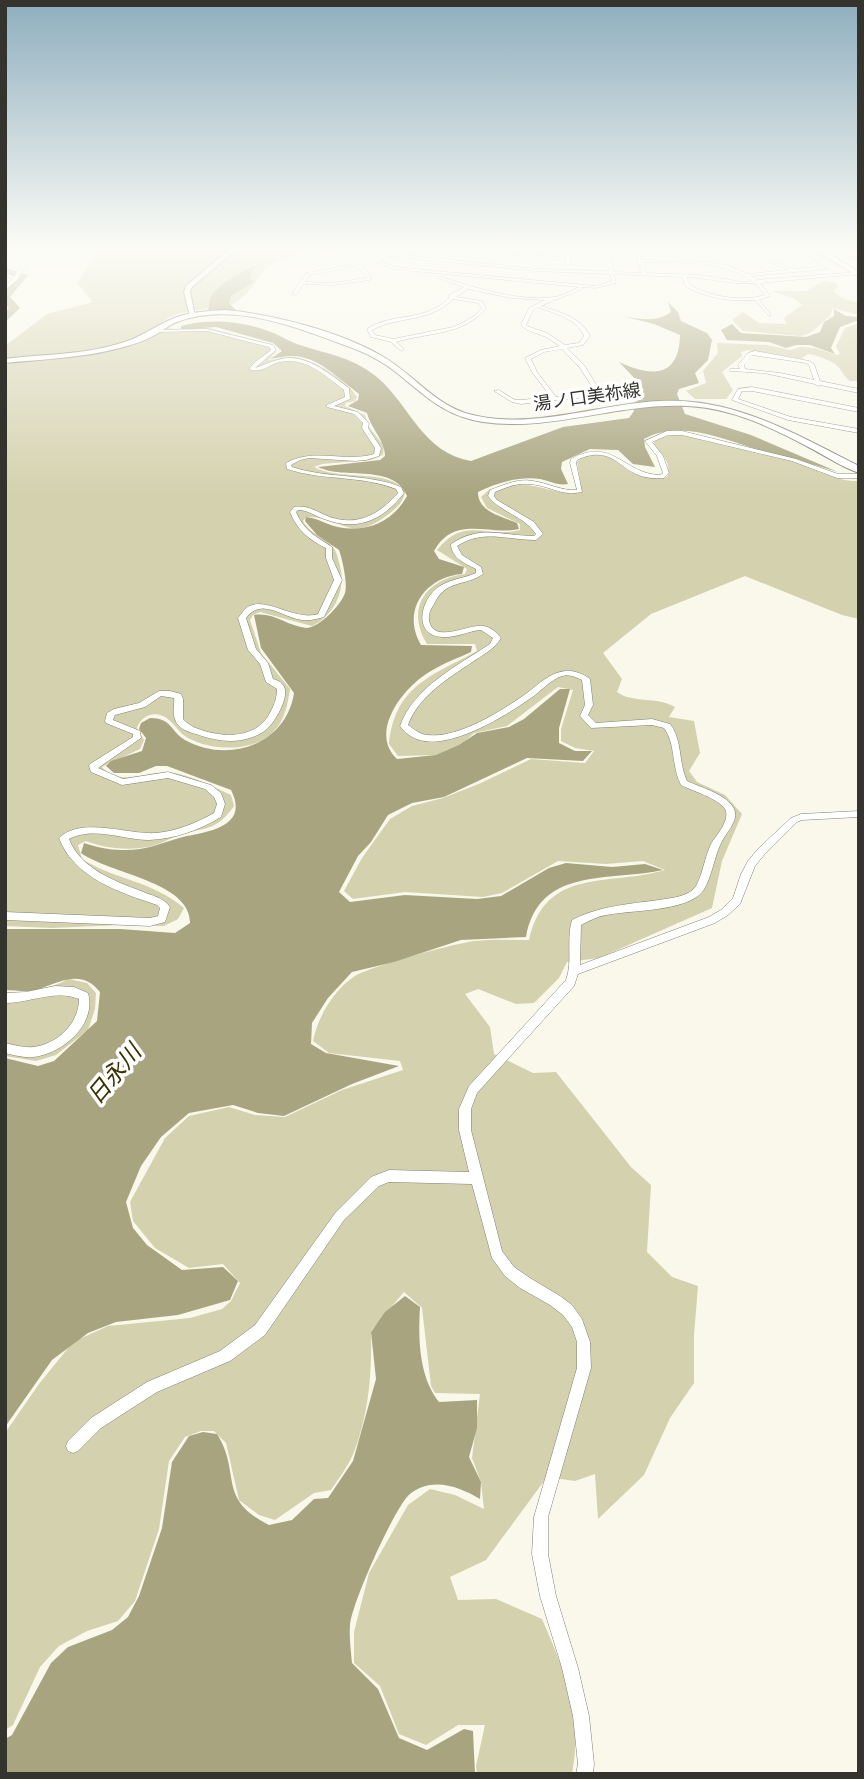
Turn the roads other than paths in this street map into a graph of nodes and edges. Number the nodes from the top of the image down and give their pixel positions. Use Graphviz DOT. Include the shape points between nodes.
graph roads {
  1 [pos="207,330"];
  2 [pos="208,330"];
  3 [pos="311,330"];
  4 [pos="370,330"];
  5 [pos="439,330"];
  6 [pos="532,330"];
  7 [pos="586,330"];
  8 [pos="157,331"];
  9 [pos="393,341"];
  10 [pos="564,348"];
  11 [pos="401,349"];
  12 [pos="5,362"];
  13 [pos="743,369"];
  14 [pos="732,370"];
  15 [pos="818,384"];
  16 [pos="497,391"];
  17 [pos="859,391"];
  18 [pos="554,398"];
  19 [pos="859,410"];
  20 [pos="859,430"];
  21 [pos="859,470"];
  22 [pos="859,476"];
  23 [pos="859,814"];
  24 [pos="5,916"];
  25 [pos="575,971"];
  26 [pos="5,998"];
  27 [pos="5,1048"];
  28 [pos="476,1178"];
  29 [pos="73,1446"];
  30 [pos="584,1774"];
  1 -- 8 [label="street"];
  2 -- 24 [label="street" via="271,346 271,353 252,369 289,359 312,364 347,389 348,398 329,406 363,417 378,448 377,455 361,458 294,459 289,468 382,481 401,493 370,521 359,523 346,524 309,509 293,512 307,535 329,547 328,558 338,580 316,618 293,617 259,604 245,612 242,618 252,650 282,692 273,720 258,733 226,740 193,730 180,722 178,696 166,691 111,713 109,721 137,733 137,738 93,766 94,770 122,782 168,775 208,788 221,804 218,816 183,831 143,836 87,831 64,838 66,848 86,869 160,902 165,907 162,919"];
  3 -- 21 [label="main road, 湯ノ口美祢線" via="376,355 435,403 466,416 505,422 552,420 663,402 705,404 772,424"];
  4 -- 9 [label="street" via="373,336"];
  5 -- 9 [label="street"];
  6 -- 10 [label="street"];
  7 -- 10 [label="street" via="581,344"];
  8 -- 12 [label="main road, 湯ノ口美祢線" via="102,350"];
  9 -- 11 [label="street"];
  10 -- 18 [label="street" via="542,351 528,359"];
  10 -- 18 [label="street" via="596,389 586,395"];
  13 -- 14 [label="street"];
  13 -- 15 [label="street"];
  13 -- 15 [label="street" via="741,365 755,353 807,362"];
  15 -- 17 [label="street"];
  16 -- 18 [label="street" via="514,401"];
  19 -- 20 [label="street" via="760,389 740,390 734,400 790,419"];
  22 -- 25 [label="street" via="837,476 712,438 667,433 648,441 664,464 662,477 640,474 607,453 581,455 573,463 580,491 559,492 519,482 492,491 495,501 538,529 536,538 474,533 453,545 458,556 479,568 480,574 435,593 425,622 440,635 479,628 490,630 497,638 406,716 404,726 411,735 424,740 469,729 500,715 552,677 574,673 586,679 589,705 584,716 588,722 594,726 652,722 667,726 675,740 684,783 724,802 730,810 699,889 689,898 598,913 576,923"];
  23 -- 25 [label="street" via="794,820 752,862 741,899 729,910"];
  25 -- 28 [label="street" via="570,983 473,1090 465,1109 465,1130"];
  26 -- 27 [label="street" via="73,990 84,996 86,1009 62,1040 33,1052"];
  28 -- 29 [label="street" via="389,1176 375,1181 340,1216 260,1330 225,1356 152,1387 96,1423"];
  28 -- 30 [label="street" via="493,1243 506,1270 570,1311 586,1343 584,1368 541,1517 540,1554 581,1716"];
}
